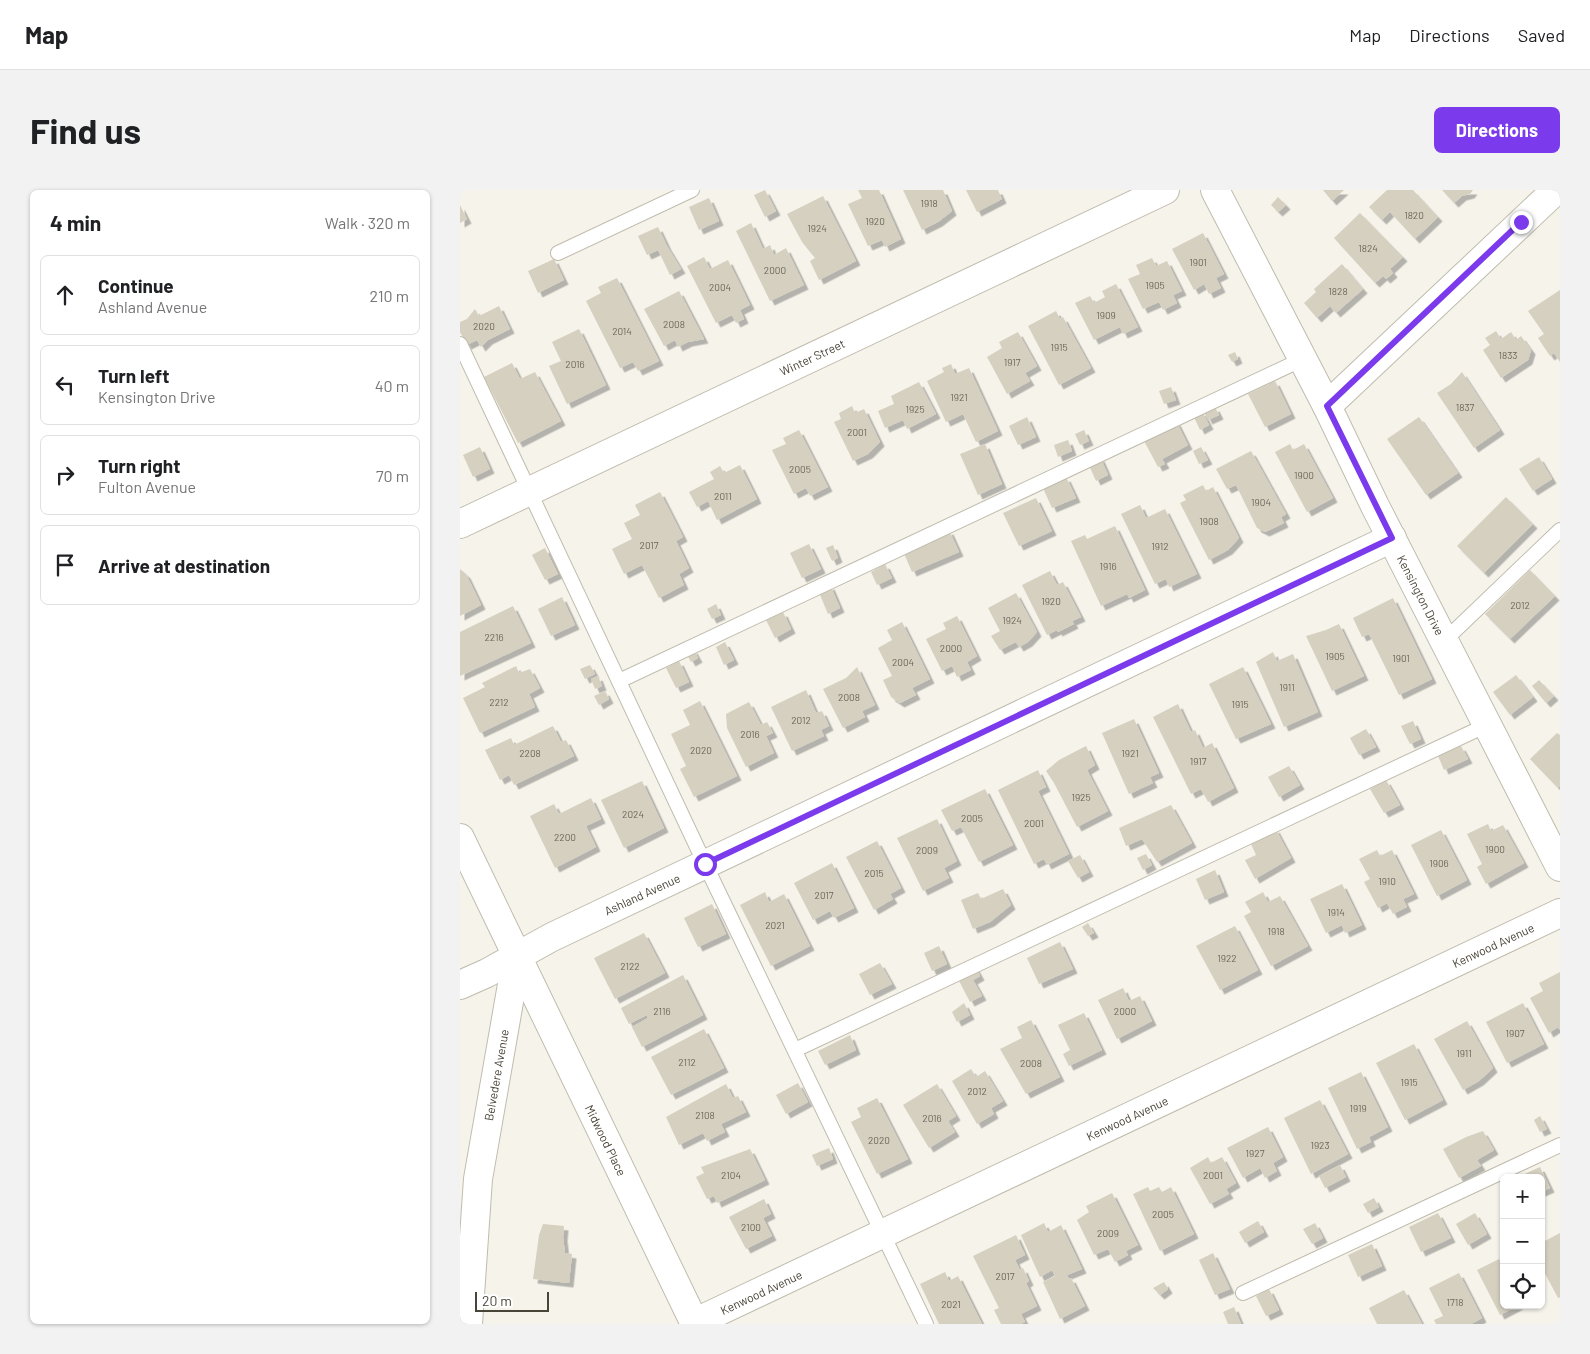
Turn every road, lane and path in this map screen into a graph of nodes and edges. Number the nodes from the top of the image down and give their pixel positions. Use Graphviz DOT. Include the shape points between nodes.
graph roads {
  1 [pos="692,190"];
  2 [pos="1165,190"];
  3 [pos="1215,190"];
  4 [pos="1556,190"];
  5 [pos="558,253"];
  6 [pos="460,344"];
  7 [pos="1303,359"];
  8 [pos="1327,406"];
  9 [pos="530,491"];
  10 [pos="460,524"];
  11 [pos="1560,530"];
  12 [pos="1392,538"];
  13 [pos="1444,641"];
  14 [pos="619,681"];
  15 [pos="1487,725"];
  16 [pos="460,838"];
  17 [pos="705,864"];
  18 [pos="1560,866"];
  19 [pos="1560,913"];
  20 [pos="517,956"];
  21 [pos="460,985"];
  22 [pos="795,1050"];
  23 [pos="1560,1145"];
  24 [pos="883,1234"];
  25 [pos="1243,1293"];
  26 [pos="468,1324"];
  27 [pos="694,1324"];
  28 [pos="926,1324"];
  1 -- 5 [label="lane"];
  2 -- 9 [label="street, Winter Street"];
  3 -- 7 [label="street, Kensington Drive"];
  4 -- 8 [label="street"];
  6 -- 9 [label="lane"];
  7 -- 8 [label="street, Kensington Drive"];
  7 -- 14 [label="lane"];
  8 -- 12 [label="street, Kensington Drive"];
  9 -- 10 [label="street, Winter Street"];
  9 -- 14 [label="lane"];
  11 -- 13 [label="lane"];
  12 -- 13 [label="street, Kensington Drive"];
  12 -- 17 [label="street, Ashland Avenue"];
  13 -- 15 [label="street, Kensington Drive"];
  14 -- 17 [label="lane"];
  15 -- 18 [label="street, Kensington Drive"];
  15 -- 22 [label="lane"];
  16 -- 20 [label="street"];
  17 -- 20 [label="street, Ashland Avenue"];
  17 -- 22 [label="lane"];
  19 -- 24 [label="street, Kenwood Avenue"];
  20 -- 21 [label="street, Ashland Avenue"];
  20 -- 26 [label="street, Belvedere Avenue" via="478,1179"];
  20 -- 27 [label="street, Midwood Place"];
  22 -- 24 [label="lane"];
  23 -- 25 [label="lane"];
  24 -- 27 [label="street, Kenwood Avenue"];
  24 -- 28 [label="lane"];
}
